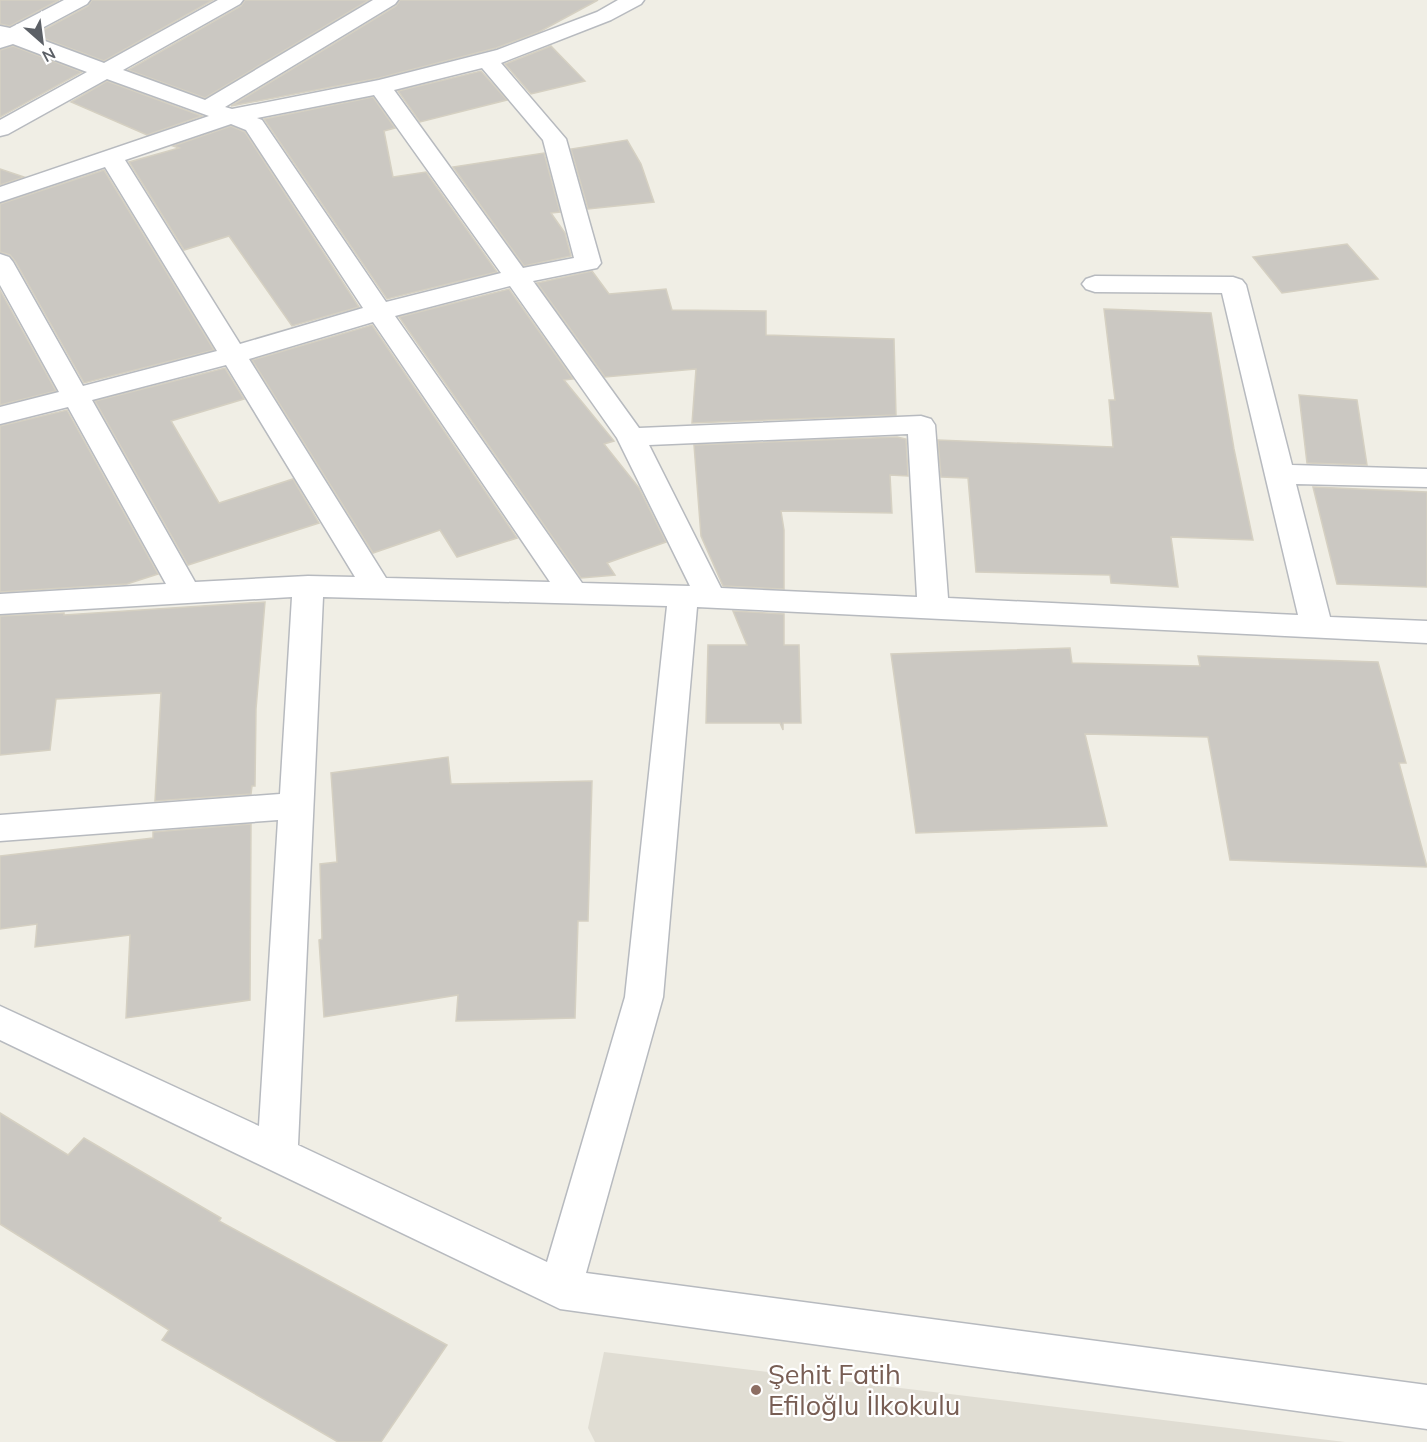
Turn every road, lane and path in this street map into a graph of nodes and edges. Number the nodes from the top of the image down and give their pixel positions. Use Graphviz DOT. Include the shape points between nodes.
graph roads {
  1 [pos="80,0"];
  2 [pos="233,0"];
  3 [pos="388,0"];
  4 [pos="634,0"];
  5 [pos="4,37"];
  6 [pos="487,60"];
  7 [pos="108,71"];
  8 [pos="380,87"];
  9 [pos="209,107"];
  10 [pos="233,116"];
  11 [pos="0,129"];
  12 [pos="111,157"];
  13 [pos="0,195"];
  14 [pos="0,262"];
  15 [pos="516,277"];
  16 [pos="1095,284"];
  17 [pos="379,312"];
  18 [pos="233,355"];
  19 [pos="76,397"];
  20 [pos="0,416"];
  21 [pos="631,437"];
  22 [pos="1280,474"];
  23 [pos="1427,478"];
  24 [pos="308,586"];
  25 [pos="377,588"];
  26 [pos="186,593"];
  27 [pos="573,593"];
  28 [pos="697,597"];
  29 [pos="0,604"];
  30 [pos="933,609"];
  31 [pos="1317,627"];
  32 [pos="1427,633"];
  33 [pos="296,806"];
  34 [pos="0,828"];
  35 [pos="0,1022"];
  36 [pos="277,1154"];
  37 [pos="560,1289"];
  38 [pos="1427,1407"];
  1 -- 5 [label="street"];
  2 -- 7 [label="street"];
  3 -- 9 [label="street"];
  4 -- 6 [label="street" via="604,16"];
  5 -- 7 [label="street"];
  6 -- 8 [label="street"];
  6 -- 15 [label="street" via="554,139 588,263"];
  7 -- 9 [label="street"];
  7 -- 11 [label="street"];
  8 -- 10 [label="street"];
  8 -- 15 [label="street"];
  9 -- 10 [label="street"];
  10 -- 12 [label="street"];
  10 -- 17 [label="street" via="254,125"];
  12 -- 13 [label="street"];
  12 -- 18 [label="street"];
  14 -- 19 [label="street"];
  15 -- 17 [label="street"];
  15 -- 21 [label="street"];
  16 -- 22 [label="street" via="1233,285"];
  17 -- 18 [label="street"];
  17 -- 27 [label="street"];
  18 -- 19 [label="street"];
  18 -- 25 [label="street"];
  19 -- 20 [label="street"];
  19 -- 26 [label="street"];
  21 -- 28 [label="street"];
  21 -- 30 [label="street" via="921,425"];
  22 -- 23 [label="street"];
  22 -- 31 [label="street"];
  24 -- 25 [label="street"];
  24 -- 26 [label="street"];
  24 -- 33 [label="street"];
  25 -- 27 [label="street"];
  26 -- 29 [label="street"];
  27 -- 28 [label="street"];
  28 -- 30 [label="street"];
  28 -- 37 [label="street" via="644,997"];
  30 -- 31 [label="street"];
  31 -- 32 [label="street"];
  33 -- 34 [label="street"];
  33 -- 36 [label="street"];
  35 -- 36 [label="street"];
  36 -- 37 [label="street"];
  37 -- 38 [label="street"];
}
